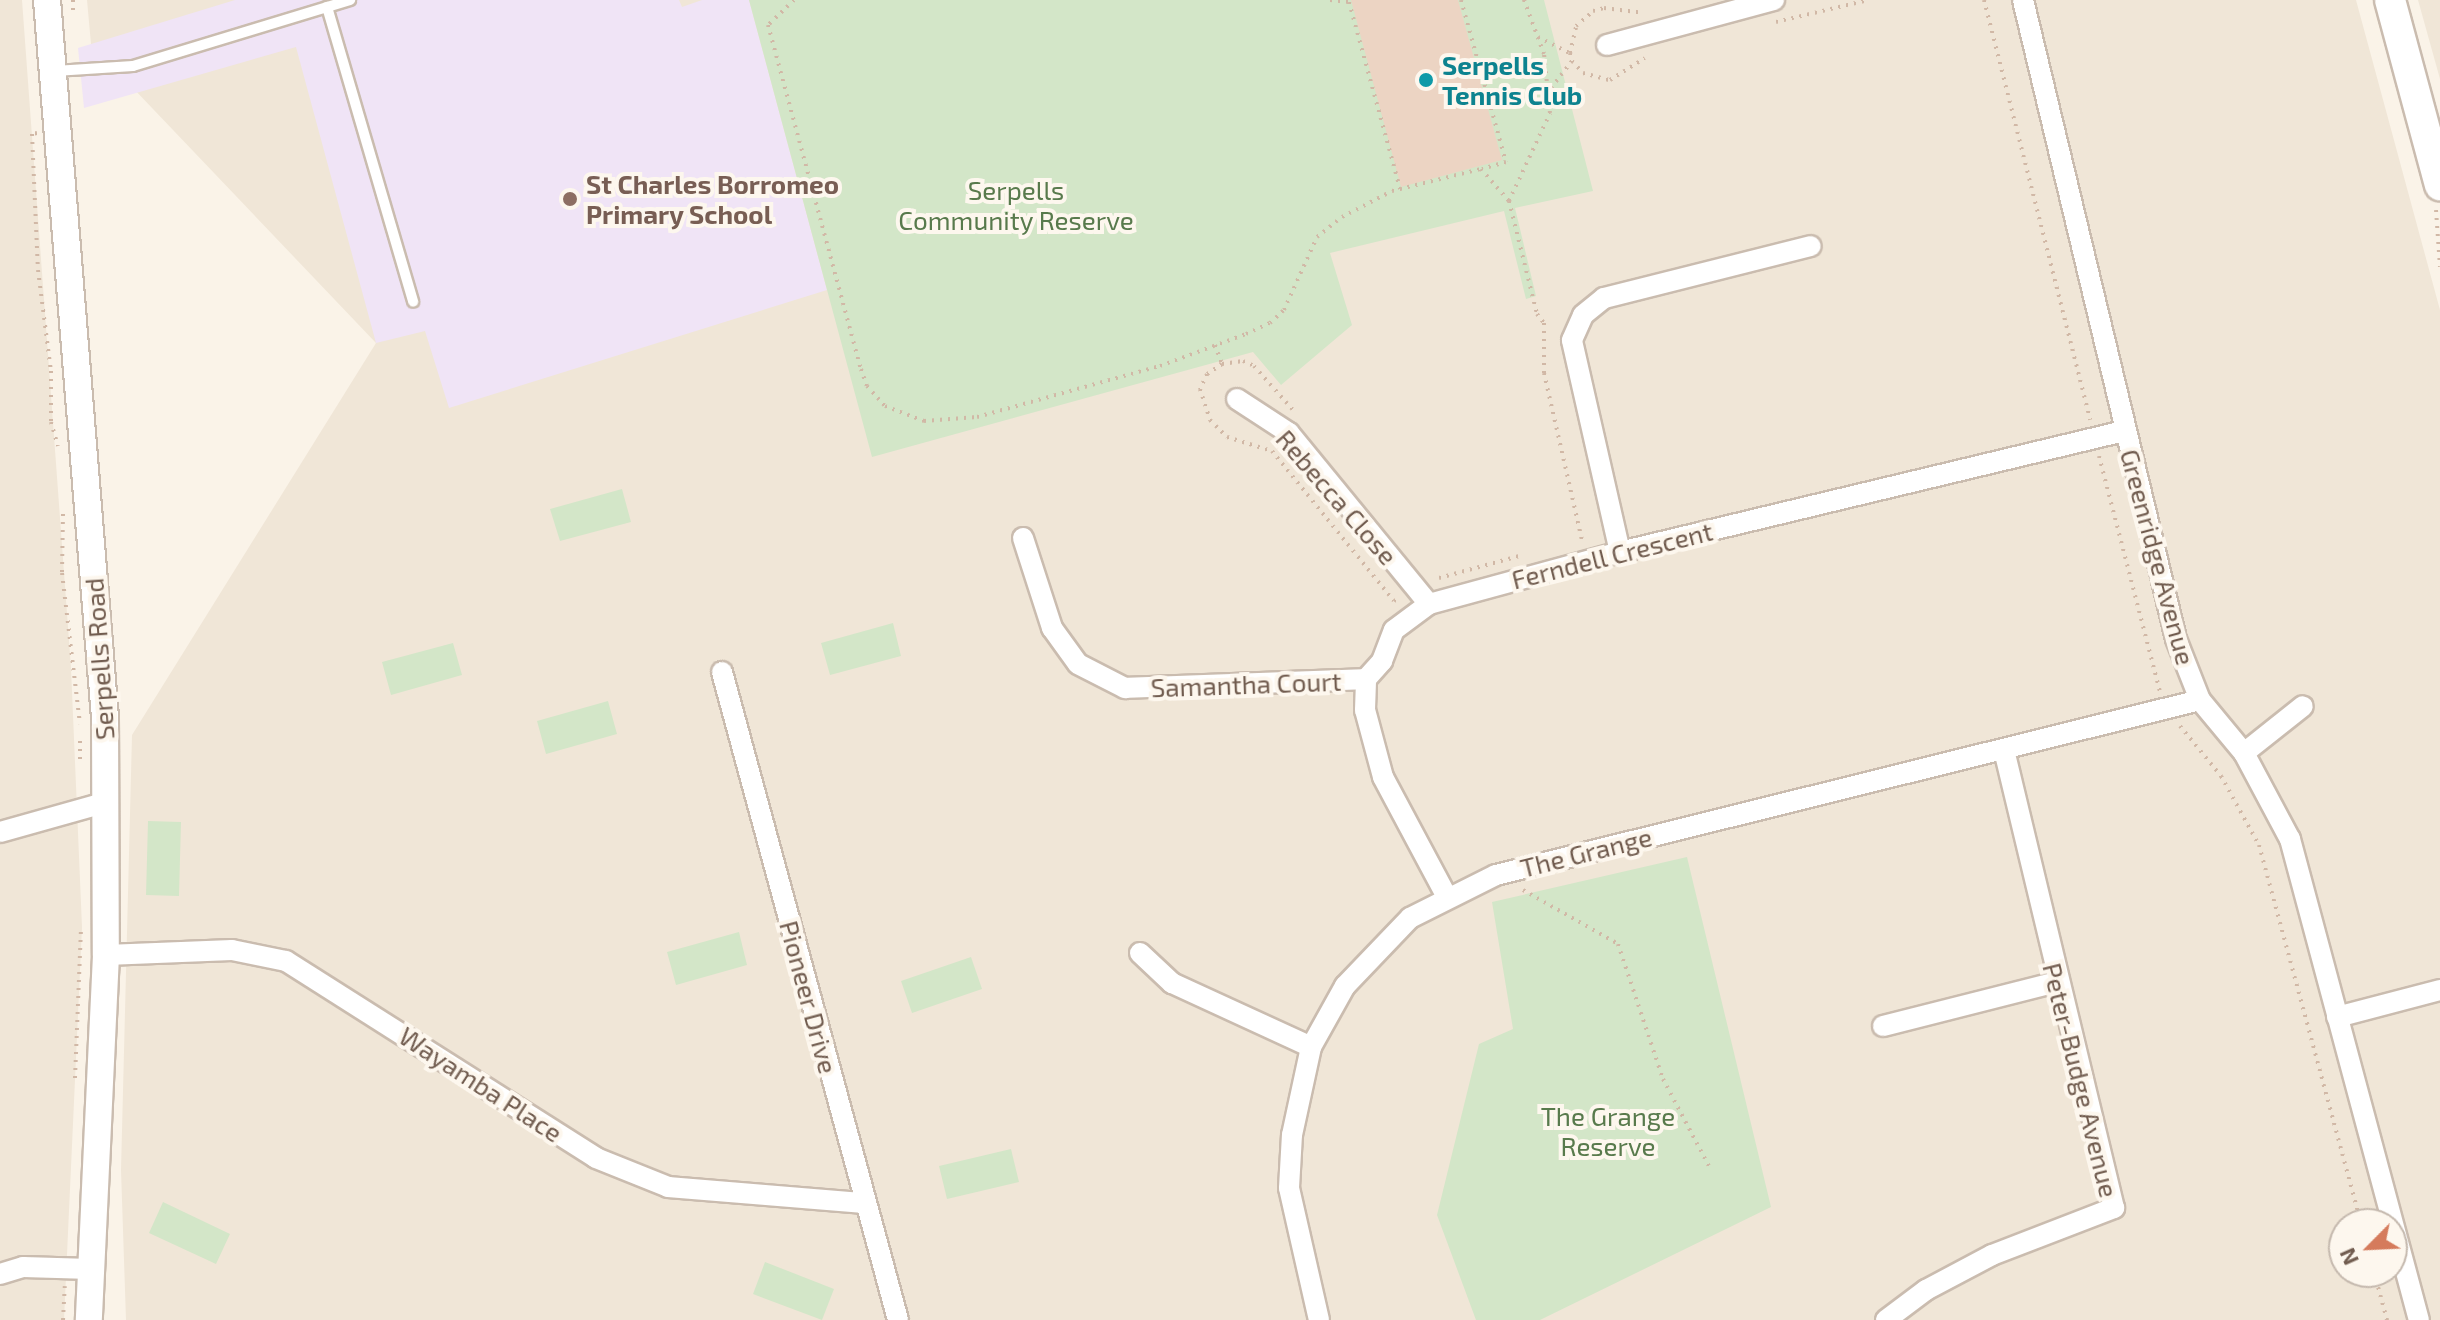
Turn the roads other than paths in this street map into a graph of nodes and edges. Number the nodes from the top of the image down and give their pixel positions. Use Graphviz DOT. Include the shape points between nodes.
graph roads {
  1 [pos="47,0"];
  2 [pos="350,0"];
  3 [pos="1774,0"];
  4 [pos="2023,0"];
  5 [pos="2390,0"];
  6 [pos="327,7"];
  7 [pos="1607,45"];
  8 [pos="53,71"];
  9 [pos="2440,185"];
  10 [pos="1811,246"];
  11 [pos="413,302"];
  12 [pos="1237,399"];
  13 [pos="2124,431"];
  14 [pos="1023,538"];
  15 [pos="1620,552"];
  16 [pos="1429,604"];
  17 [pos="722,672"];
  18 [pos="1366,679"];
  19 [pos="2200,700"];
  20 [pos="2303,706"];
  21 [pos="2004,749"];
  22 [pos="2244,753"];
  23 [pos="107,802"];
  24 [pos="0,832"];
  25 [pos="1447,897"];
  26 [pos="1140,953"];
  27 [pos="106,955"];
  28 [pos="2057,982"];
  29 [pos="2440,990"];
  30 [pos="2337,1017"];
  31 [pos="1883,1026"];
  32 [pos="1311,1047"];
  33 [pos="864,1203"];
  34 [pos="79,1268"];
  35 [pos="0,1274"];
  36 [pos="89,1320"];
  37 [pos="898,1320"];
  38 [pos="1319,1320"];
  39 [pos="1886,1320"];
  40 [pos="2419,1320"];
  1 -- 8 [label="street, Serpells Road"];
  2 -- 6 [label="lane"];
  3 -- 7 [label="street"];
  4 -- 13 [label="street, Greenridge Avenue"];
  5 -- 9 [label="main road"];
  6 -- 8 [label="lane" via="133,66"];
  6 -- 11 [label="lane"];
  8 -- 23 [label="street, Serpells Road"];
  10 -- 15 [label="street" via="1604,298 1583,315 1572,340"];
  12 -- 16 [label="street, Rebecca Close" via="1289,433"];
  13 -- 15 [label="street, Ferndell Crescent"];
  13 -- 19 [label="street, Greenridge Avenue" via="2176,639"];
  14 -- 18 [label="street, Samantha Court" via="1052,628 1078,664 1125,688"];
  15 -- 16 [label="street, Ferndell Crescent"];
  16 -- 18 [label="street, Ferndell Crescent" via="1394,630 1382,661"];
  17 -- 33 [label="street, Pioneer Drive"];
  18 -- 25 [label="street" via="1370,741 1383,777"];
  19 -- 21 [label="street, The Grange"];
  19 -- 22 [label="street, Greenridge Avenue"];
  20 -- 22 [label="street"];
  21 -- 25 [label="street, The Grange" via="1496,875"];
  21 -- 28 [label="street, Peter-Budge Avenue"];
  22 -- 30 [label="street, Greenridge Avenue" via="2290,839"];
  23 -- 24 [label="street"];
  23 -- 27 [label="street, Serpells Road"];
  25 -- 32 [label="street, The Grange" via="1410,918 1377,948 1345,986"];
  26 -- 32 [label="street" via="1172,983"];
  27 -- 33 [label="street, Wayamba Place" via="232,950 286,961 596,1158 668,1187"];
  27 -- 34 [label="street, Serpells Road"];
  28 -- 31 [label="street"];
  28 -- 39 [label="street, Peter-Budge Avenue" via="2114,1208 1992,1255 1926,1290"];
  29 -- 30 [label="street"];
  30 -- 40 [label="street, Greenridge Avenue"];
  32 -- 38 [label="street, The Grange" via="1292,1135 1289,1188"];
  33 -- 37 [label="street, Pioneer Drive"];
  34 -- 35 [label="street" via="23,1267"];
  34 -- 36 [label="street, Serpells Road"];
}
